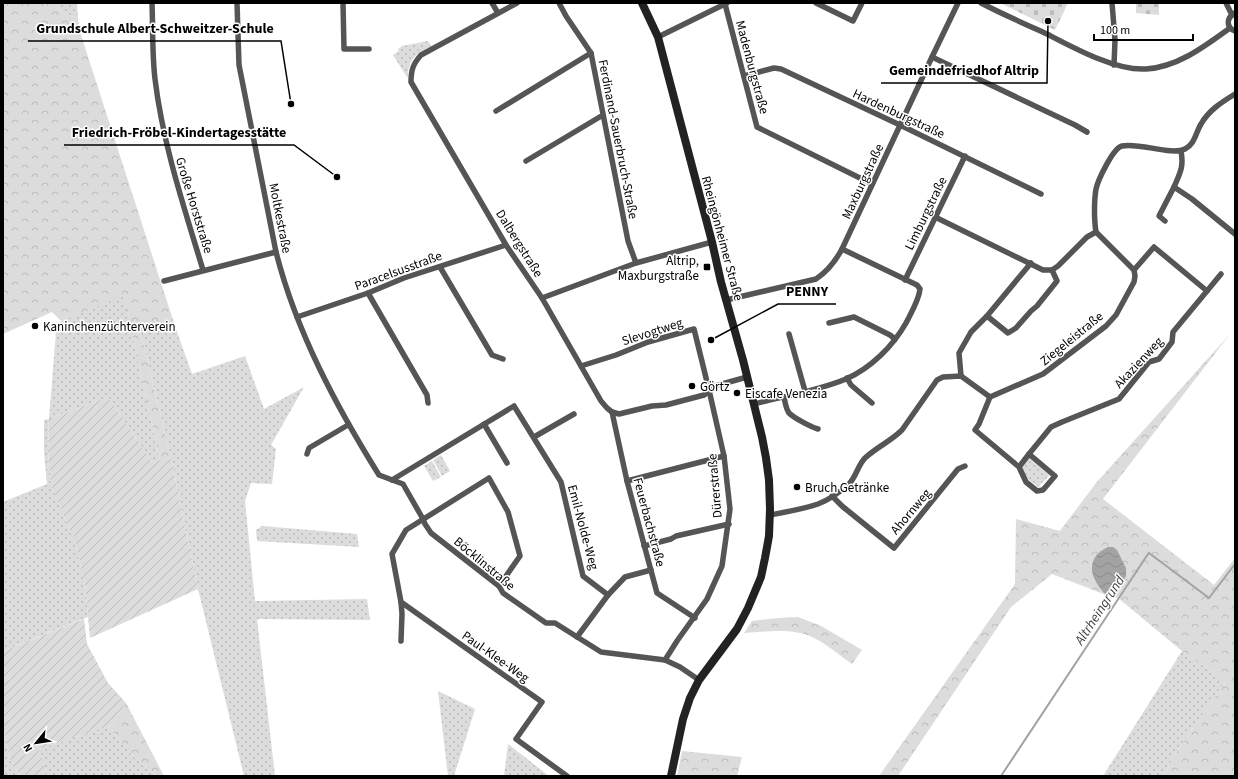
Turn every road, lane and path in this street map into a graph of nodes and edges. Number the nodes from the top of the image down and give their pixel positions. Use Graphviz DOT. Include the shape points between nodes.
graph roads {
  1 [pos="152,3"];
  2 [pos="237,3"];
  3 [pos="343,3"];
  4 [pos="492,3"];
  5 [pos="517,3"];
  6 [pos="559,3"];
  7 [pos="642,3"];
  8 [pos="816,3"];
  9 [pos="862,3"];
  10 [pos="958,3"];
  11 [pos="981,3"];
  12 [pos="1112,3"];
  13 [pos="1226,3"];
  14 [pos="726,4"];
  15 [pos="498,13"];
  16 [pos="1234,14"];
  17 [pos="1232,30"];
  18 [pos="658,37"];
  19 [pos="369,49"];
  20 [pos="591,53"];
  21 [pos="932,56"];
  22 [pos="1114,65"];
  23 [pos="744,76"];
  24 [pos="1235,94"];
  25 [pos="496,111"];
  26 [pos="603,115"];
  27 [pos="900,125"];
  28 [pos="1087,132"];
  29 [pos="1181,151"];
  30 [pos="965,156"];
  31 [pos="526,161"];
  32 [pos="872,184"];
  33 [pos="1174,188"];
  34 [pos="1041,194"];
  35 [pos="935,217"];
  36 [pos="1164,221"];
  37 [pos="1096,232"];
  38 [pos="1235,234"];
  39 [pos="712,242"];
  40 [pos="506,245"];
  41 [pos="842,249"];
  42 [pos="276,252"];
  43 [pos="636,263"];
  44 [pos="1031,264"];
  45 [pos="440,267"];
  46 [pos="204,270"];
  47 [pos="1052,270"];
  48 [pos="1134,270"];
  49 [pos="1221,274"];
  50 [pos="905,280"];
  51 [pos="164,281"];
  52 [pos="1207,291"];
  53 [pos="368,293"];
  54 [pos="542,298"];
  55 [pos="726,300"];
  56 [pos="987,316"];
  57 [pos="297,317"];
  58 [pos="829,323"];
  59 [pos="789,334"];
  60 [pos="895,339"];
  61 [pos="503,359"];
  62 [pos="581,366"];
  63 [pos="961,376"];
  64 [pos="747,377"];
  65 [pos="847,378"];
  66 [pos="709,390"];
  67 [pos="805,391"];
  68 [pos="784,397"];
  69 [pos="990,397"];
  70 [pos="428,403"];
  71 [pos="872,403"];
  72 [pos="754,404"];
  73 [pos="612,412"];
  74 [pos="574,414"];
  75 [pos="484,424"];
  76 [pos="348,425"];
  77 [pos="818,428"];
  78 [pos="534,437"];
  79 [pos="307,454"];
  80 [pos="1029,454"];
  81 [pos="724,456"];
  82 [pos="507,463"];
  83 [pos="965,466"];
  84 [pos="1019,467"];
  85 [pos="392,480"];
  86 [pos="627,481"];
  87 [pos="832,496"];
  88 [pos="770,515"];
  89 [pos="424,519"];
  90 [pos="729,524"];
  91 [pos="644,546"];
  92 [pos="651,570"];
  93 [pos="499,586"];
  94 [pos="608,595"];
  95 [pos="401,602"];
  96 [pos="695,618"];
  97 [pos="577,637"];
  98 [pos="401,641"];
  99 [pos="665,660"];
  100 [pos="699,680"];
  101 [pos="567,776"];
  102 [pos="671,776"];
  1 -- 46 [label="street, Große Horststraße" via="155,78 167,149"];
  2 -- 42 [label="street, Moltkestraße" via="239,64"];
  3 -- 19 [label="street" via="344,49"];
  4 -- 15 [label="street"];
  5 -- 15 [label="street, Dalbergstraße"];
  6 -- 20 [label="street, Ferdinand-Sauerbruch-Straße"];
  7 -- 18 [label="street, Rheingönheimer Straße"];
  8 -- 9 [label="street" via="853,21"];
  10 -- 21 [label="street, Maxburgstraße"];
  11 -- 22 [label="street"];
  12 -- 22 [label="street"];
  13 -- 16 [label="street"];
  14 -- 18 [label="street"];
  14 -- 23 [label="street, Madenburgstraße"];
  15 -- 40 [label="street, Dalbergstraße" via="421,55 411,69 411,82"];
  16 -- 17 [label="street" via="1228,22"];
  17 -- 22 [label="street" via="1187,57 1167,65 1147,69"];
  18 -- 39 [label="street, Rheingönheimer Straße"];
  20 -- 25 [label="street"];
  20 -- 26 [label="street, Ferdinand-Sauerbruch-Straße"];
  21 -- 27 [label="street, Maxburgstraße"];
  21 -- 28 [label="street"];
  23 -- 27 [label="street, Hardenburgstraße" via="774,68 781,69"];
  23 -- 32 [label="street, Madenburgstraße" via="758,127"];
  24 -- 29 [label="street" via="1210,112 1194,140"];
  26 -- 31 [label="street"];
  26 -- 43 [label="street, Ferdinand-Sauerbruch-Straße" via="628,241"];
  27 -- 30 [label="street, Hardenburgstraße"];
  27 -- 32 [label="street, Maxburgstraße"];
  29 -- 33 [label="street" via="1182,169"];
  29 -- 37 [label="street" via="1133,146 1116,149 1096,190"];
  30 -- 34 [label="street, Hardenburgstraße"];
  30 -- 35 [label="street, Limburgstraße"];
  32 -- 41 [label="street, Maxburgstraße"];
  33 -- 36 [label="street" via="1159,216"];
  33 -- 38 [label="street" via="1192,199"];
  35 -- 44 [label="street"];
  35 -- 50 [label="street, Limburgstraße"];
  37 -- 47 [label="street"];
  37 -- 48 [label="street"];
  39 -- 43 [label="street"];
  39 -- 55 [label="street, Rheingönheimer Straße"];
  40 -- 45 [label="street, Paracelsusstraße"];
  40 -- 54 [label="street, Dalbergstraße"];
  41 -- 50 [label="street"];
  41 -- 55 [label="street, Maxburgstraße" via="829,269 816,279"];
  42 -- 46 [label="street"];
  42 -- 57 [label="street, Moltkestraße"];
  43 -- 54 [label="street"];
  44 -- 47 [label="street" via="1042,270"];
  44 -- 56 [label="street"];
  45 -- 53 [label="street, Paracelsusstraße"];
  45 -- 61 [label="street" via="492,355"];
  46 -- 51 [label="street"];
  47 -- 56 [label="street" via="1058,281 1016,328 1008,333"];
  48 -- 52 [label="street" via="1154,247"];
  48 -- 69 [label="street, Ziegeleistraße" via="1134,282 1116,315 1106,326 1043,374"];
  49 -- 52 [label="street, Akazienweg"];
  50 -- 60 [label="street" via="916,285 920,292"];
  52 -- 80 [label="street, Akazienweg" via="1173,332 1172,342 1159,359 1149,362 1119,399 1050,427"];
  53 -- 57 [label="street, Paracelsusstraße"];
  53 -- 70 [label="street" via="427,395"];
  54 -- 62 [label="street, Dalbergstraße"];
  55 -- 64 [label="street, Rheingönheimer Straße"];
  56 -- 63 [label="street" via="972,332 959,353"];
  57 -- 76 [label="street, Moltkestraße"];
  58 -- 60 [label="street" via="854,317"];
  59 -- 67 [label="street"];
  60 -- 65 [label="street" via="878,357"];
  62 -- 66 [label="street, Slevogtweg" via="694,329"];
  62 -- 73 [label="street, Dalbergstraße" via="601,401"];
  63 -- 69 [label="street"];
  63 -- 87 [label="street" via="937,380 902,430 864,459 850,483"];
  64 -- 66 [label="street" via="714,386"];
  64 -- 72 [label="street, Rheingönheimer Straße"];
  65 -- 67 [label="street"];
  65 -- 71 [label="street" via="851,385"];
  66 -- 73 [label="street" via="704,394 666,405 619,414"];
  66 -- 81 [label="street, Dürerstraße"];
  67 -- 68 [label="street"];
  68 -- 72 [label="street"];
  68 -- 77 [label="street" via="790,414"];
  69 -- 84 [label="street" via="974,430"];
  72 -- 88 [label="street, Rheingönheimer Straße" via="766,458"];
  73 -- 86 [label="street, Feuerbachstraße"];
  74 -- 78 [label="street"];
  75 -- 78 [label="street, Emil-Nolde-Weg" via="514,406"];
  75 -- 82 [label="street"];
  75 -- 85 [label="street, Emil-Nolde-Weg"];
  76 -- 79 [label="street" via="310,448"];
  76 -- 85 [label="street, Böcklinstraße" via="379,476"];
  78 -- 94 [label="street, Emil-Nolde-Weg" via="561,482 583,576"];
  80 -- 84 [label="street, Akazienweg"];
  80 -- 84 [label="street" via="1055,476 1043,490 1037,491 1026,482"];
  81 -- 86 [label="street"];
  81 -- 90 [label="street, Dürerstraße" via="730,509"];
  83 -- 87 [label="street, Ahornweg" via="958,469 894,548"];
  85 -- 89 [label="street, Böcklinstraße" via="403,484"];
  86 -- 91 [label="street, Feuerbachstraße"];
  87 -- 88 [label="street" via="820,504"];
  88 -- 100 [label="street, Rheingönheimer Straße" via="766,558 748,608 737,629"];
  89 -- 93 [label="street, Böcklinstraße" via="431,533"];
  89 -- 93 [label="street" via="489,478 508,512 520,556"];
  89 -- 95 [label="street" via="406,530 392,554"];
  90 -- 91 [label="street"];
  90 -- 96 [label="street, Dürerstraße" via="722,566 708,600"];
  91 -- 92 [label="street, Feuerbachstraße"];
  92 -- 94 [label="street" via="625,577"];
  92 -- 96 [label="street, Feuerbachstraße" via="657,593"];
  93 -- 97 [label="street, Böcklinstraße" via="503,593 546,623 555,623"];
  94 -- 97 [label="street"];
  95 -- 98 [label="street"];
  95 -- 101 [label="street, Paul-Klee-Weg" via="542,702 516,739"];
  96 -- 99 [label="street, Dürerstraße"];
  97 -- 99 [label="street, Böcklinstraße" via="601,652"];
  99 -- 100 [label="street, Böcklinstraße"];
  100 -- 102 [label="street, Rheingönheimer Straße" via="682,719"];
}
